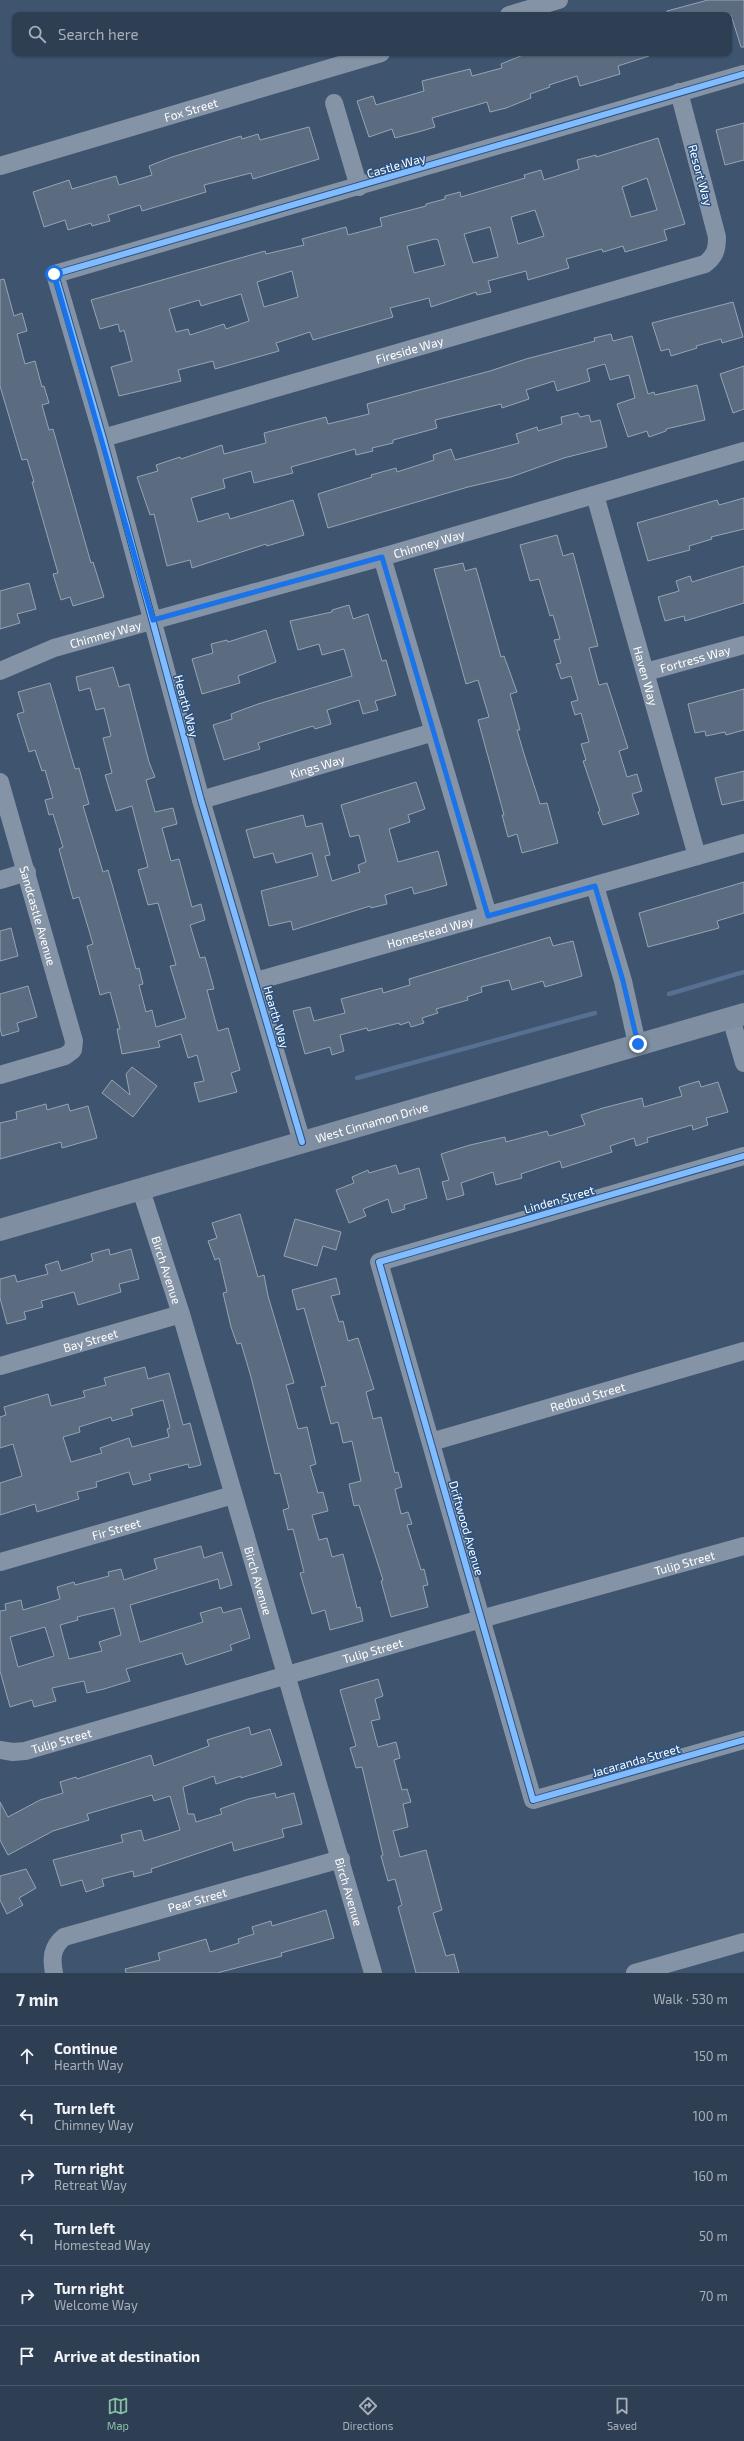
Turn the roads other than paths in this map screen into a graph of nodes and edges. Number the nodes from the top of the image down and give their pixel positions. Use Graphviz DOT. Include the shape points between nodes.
graph roads {
  1 [pos="559,0"];
  2 [pos="519,12"];
  3 [pos="371,56"];
  4 [pos="744,74"];
  5 [pos="679,92"];
  6 [pos="334,103"];
  7 [pos="0,166"];
  8 [pos="360,187"];
  9 [pos="714,257"];
  10 [pos="54,274"];
  11 [pos="103,438"];
  12 [pos="744,451"];
  13 [pos="595,495"];
  14 [pos="382,557"];
  15 [pos="153,620"];
  16 [pos="744,645"];
  17 [pos="0,671"];
  18 [pos="646,672"];
  19 [pos="434,732"];
  20 [pos="0,782"];
  21 [pos="201,800"];
  22 [pos="744,843"];
  23 [pos="697,856"];
  24 [pos="27,872"];
  25 [pos="0,880"];
  26 [pos="595,886"];
  27 [pos="488,916"];
  28 [pos="256,982"];
  29 [pos="738,1016"];
  30 [pos="638,1044"];
  31 [pos="744,1063"];
  32 [pos="0,1075"];
  33 [pos="302,1142"];
  34 [pos="744,1156"];
  35 [pos="141,1190"];
  36 [pos="0,1230"];
  37 [pos="380,1262"];
  38 [pos="181,1314"];
  39 [pos="744,1351"];
  40 [pos="0,1366"];
  41 [pos="431,1442"];
  42 [pos="233,1495"];
  43 [pos="744,1546"];
  44 [pos="0,1562"];
  45 [pos="480,1619"];
  46 [pos="286,1676"];
  47 [pos="744,1740"];
  48 [pos="0,1750"];
  49 [pos="533,1800"];
  50 [pos="341,1859"];
  51 [pos="744,1942"];
  52 [pos="54,1973"];
  53 [pos="373,1973"];
  54 [pos="635,1973"];
  1 -- 2 [label="street"];
  3 -- 7 [label="street, Fox Street"];
  4 -- 5 [label="street, Castle Way"];
  5 -- 8 [label="street, Castle Way"];
  5 -- 9 [label="street, Resort Way" via="717,237"];
  6 -- 8 [label="street"];
  8 -- 10 [label="street, Castle Way"];
  9 -- 11 [label="street, Fireside Way" via="694,268"];
  10 -- 11 [label="street, Hearth Way"];
  11 -- 15 [label="street, Hearth Way"];
  12 -- 13 [label="street, Chimney Way"];
  13 -- 14 [label="street, Chimney Way"];
  13 -- 18 [label="street, Haven Way"];
  14 -- 15 [label="street, Chimney Way"];
  14 -- 19 [label="street"];
  15 -- 17 [label="street, Chimney Way" via="54,648"];
  15 -- 21 [label="street, Hearth Way"];
  16 -- 18 [label="street, Fortress Way"];
  18 -- 23 [label="street, Haven Way"];
  19 -- 21 [label="street, Kings Way"];
  19 -- 27 [label="street"];
  20 -- 24 [label="street, Sandcastle Avenue"];
  21 -- 28 [label="street, Hearth Way"];
  22 -- 23 [label="street, Homestead Way"];
  23 -- 26 [label="street, Homestead Way"];
  24 -- 25 [label="street"];
  24 -- 32 [label="street, Sandcastle Avenue" via="72,1031 73,1050 56,1059"];
  26 -- 27 [label="street, Homestead Way"];
  26 -- 30 [label="street" via="623,981"];
  27 -- 28 [label="street, Homestead Way"];
  28 -- 33 [label="street, Hearth Way"];
  29 -- 30 [label="main road, West Cinnamon Drive"];
  29 -- 31 [label="street"];
  30 -- 33 [label="main road, West Cinnamon Drive"];
  33 -- 35 [label="main road, West Cinnamon Drive"];
  34 -- 37 [label="street, Linden Street"];
  35 -- 36 [label="main road, West Cinnamon Drive"];
  35 -- 38 [label="street, Birch Avenue"];
  37 -- 41 [label="street, Driftwood Avenue"];
  38 -- 40 [label="street, Bay Street"];
  38 -- 42 [label="street, Birch Avenue"];
  39 -- 41 [label="street, Redbud Street"];
  41 -- 45 [label="street, Driftwood Avenue"];
  42 -- 44 [label="street, Fir Street"];
  42 -- 46 [label="street, Birch Avenue"];
  43 -- 45 [label="street, Tulip Street"];
  45 -- 46 [label="street, Tulip Street"];
  45 -- 49 [label="street, Driftwood Avenue"];
  46 -- 48 [label="street, Tulip Street" via="25,1751"];
  46 -- 50 [label="street, Birch Avenue"];
  47 -- 49 [label="street, Jacaranda Street"];
  50 -- 52 [label="street, Pear Street" via="64,1937 55,1944 52,1957"];
  50 -- 53 [label="street, Birch Avenue"];
  51 -- 54 [label="street"];
}
